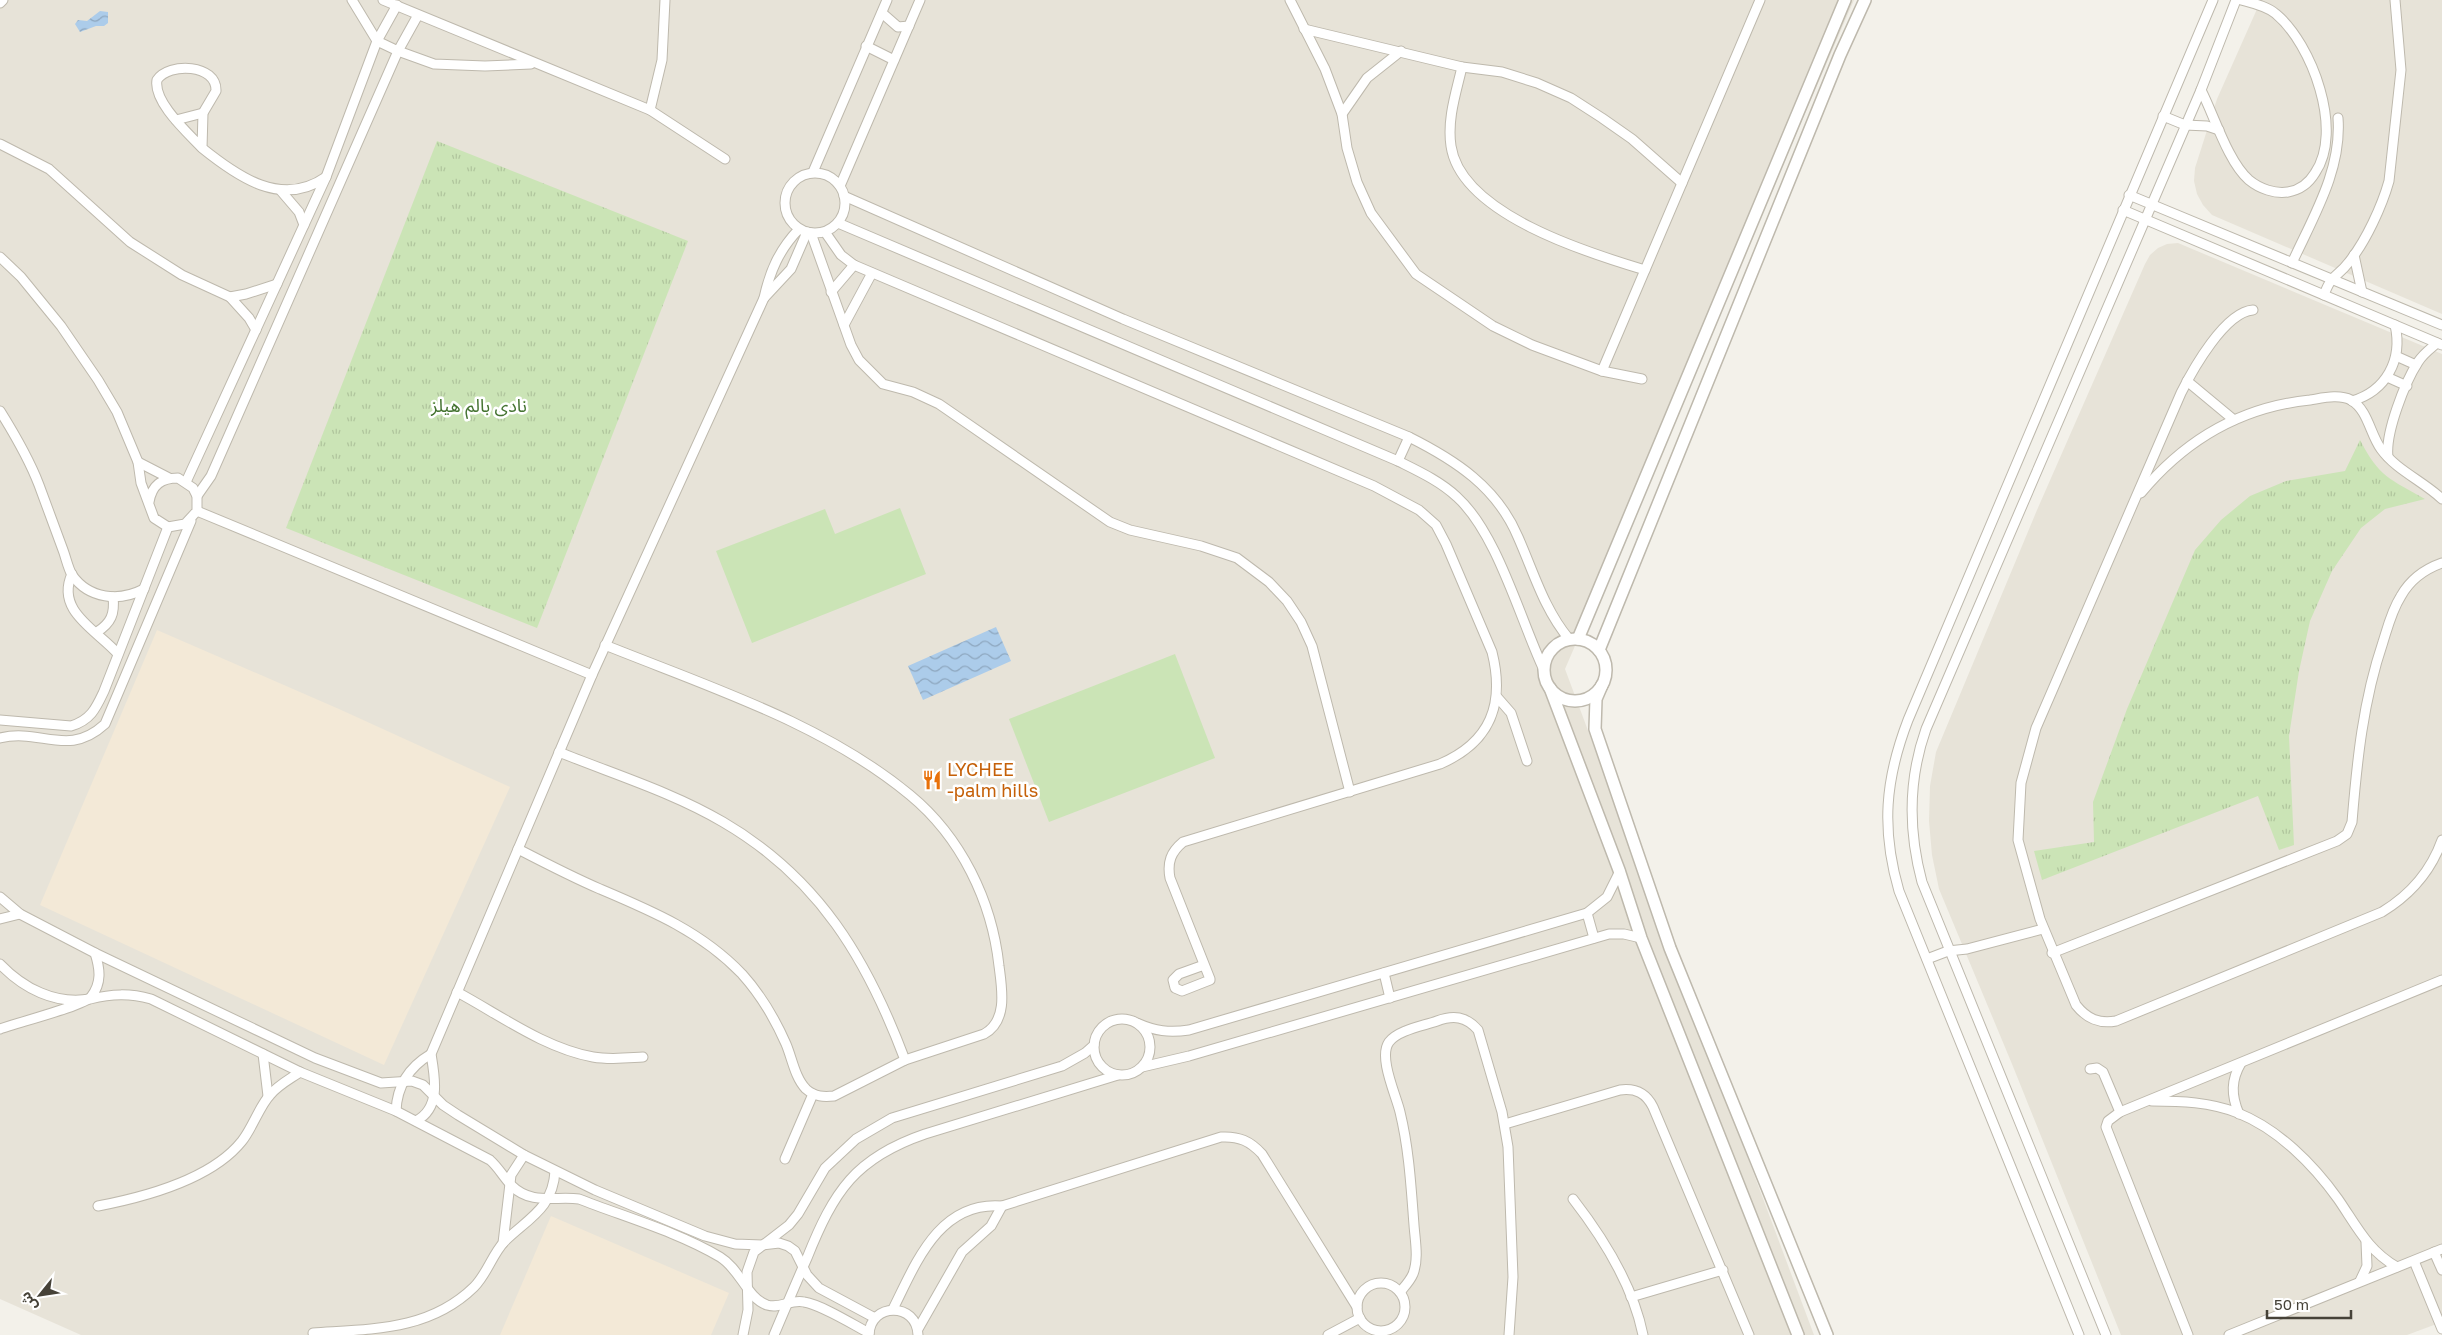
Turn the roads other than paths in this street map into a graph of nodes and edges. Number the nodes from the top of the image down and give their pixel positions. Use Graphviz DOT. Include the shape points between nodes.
graph roads {
  1 [pos="3,0"];
  2 [pos="352,0"];
  3 [pos="383,0"];
  4 [pos="666,0"];
  5 [pos="887,0"];
  6 [pos="920,0"];
  7 [pos="1290,0"];
  8 [pos="1760,0"];
  9 [pos="1845,0"];
  10 [pos="1865,0"];
  11 [pos="2213,0"];
  12 [pos="2236,0"];
  13 [pos="2241,0"];
  14 [pos="2395,0"];
  15 [pos="0,3"];
  16 [pos="397,5"];
  17 [pos="882,13"];
  18 [pos="418,15"];
  19 [pos="909,26"];
  20 [pos="1304,29"];
  21 [pos="377,41"];
  22 [pos="866,46"];
  23 [pos="1824,48"];
  24 [pos="398,51"];
  25 [pos="1401,51"];
  26 [pos="1840,55"];
  27 [pos="894,60"];
  28 [pos="534,64"];
  29 [pos="1462,67"];
  30 [pos="2201,90"];
  31 [pos="650,110"];
  32 [pos="202,113"];
  33 [pos="1342,114"];
  34 [pos="2163,116"];
  35 [pos="2338,118"];
  36 [pos="176,120"];
  37 [pos="2185,124"];
  38 [pos="2219,130"];
  39 [pos="0,144"];
  40 [pos="202,148"];
  41 [pos="725,159"];
  42 [pos="813,172"];
  43 [pos="326,176"];
  44 [pos="1682,183"];
  45 [pos="840,186"];
  46 [pos="281,191"];
  47 [pos="2129,195"];
  48 [pos="844,196"];
  49 [pos="2152,203"];
  50 [pos="2123,210"];
  51 [pos="2146,218"];
  52 [pos="838,223"];
  53 [pos="304,226"];
  54 [pos="806,232"];
  55 [pos="825,232"];
  56 [pos="2354,255"];
  57 [pos="0,257"];
  58 [pos="2292,263"];
  59 [pos="854,265"];
  60 [pos="1645,270"];
  61 [pos="872,273"];
  62 [pos="2330,278"];
  63 [pos="277,284"];
  64 [pos="831,292"];
  65 [pos="2362,292"];
  66 [pos="2324,295"];
  67 [pos="230,296"];
  68 [pos="764,298"];
  69 [pos="2253,310"];
  70 [pos="2442,315"];
  71 [pos="2431,320"];
  72 [pos="844,325"];
  73 [pos="2395,325"];
  74 [pos="2442,325"];
  75 [pos="256,330"];
  76 [pos="2439,344"];
  77 [pos="2396,356"];
  78 [pos="2416,365"];
  79 [pos="1602,371"];
  80 [pos="2387,377"];
  81 [pos="1642,379"];
  82 [pos="2187,380"];
  83 [pos="2407,386"];
  84 [pos="2352,400"];
  85 [pos="0,411"];
  86 [pos="2234,420"];
  87 [pos="1409,437"];
  88 [pos="2388,457"];
  89 [pos="1398,461"];
  90 [pos="138,462"];
  91 [pos="169,478"];
  92 [pos="186,482"];
  93 [pos="197,496"];
  94 [pos="2135,500"];
  95 [pos="2442,500"];
  96 [pos="149,502"];
  97 [pos="194,515"];
  98 [pos="168,527"];
  99 [pos="2442,563"];
  100 [pos="72,574"];
  101 [pos="144,589"];
  102 [pos="113,597"];
  103 [pos="97,632"];
  104 [pos="1574,639"];
  105 [pos="605,645"];
  106 [pos="1599,650"];
  107 [pos="118,654"];
  108 [pos="1544,670"];
  109 [pos="592,675"];
  110 [pos="1602,685"];
  111 [pos="1550,688"];
  112 [pos="1497,697"];
  113 [pos="0,720"];
  114 [pos="0,738"];
  115 [pos="559,752"];
  116 [pos="1527,761"];
  117 [pos="1350,792"];
  118 [pos="2442,840"];
  119 [pos="518,849"];
  120 [pos="1620,870"];
  121 [pos="0,897"];
  122 [pos="1587,913"];
  123 [pos="20,914"];
  124 [pos="0,919"];
  125 [pos="2043,929"];
  126 [pos="1594,938"];
  127 [pos="1641,938"];
  128 [pos="1948,951"];
  129 [pos="95,953"];
  130 [pos="2052,953"];
  131 [pos="1927,959"];
  132 [pos="0,964"];
  133 [pos="1204,966"];
  134 [pos="1384,973"];
  135 [pos="2442,980"];
  136 [pos="457,992"];
  137 [pos="1390,998"];
  138 [pos="90,999"];
  139 [pos="1137,1023"];
  140 [pos="0,1029"];
  141 [pos="1094,1045"];
  142 [pos="263,1054"];
  143 [pos="432,1054"];
  144 [pos="643,1057"];
  145 [pos="905,1060"];
  146 [pos="2241,1063"];
  147 [pos="1142,1067"];
  148 [pos="2090,1068"];
  149 [pos="300,1072"];
  150 [pos="1118,1075"];
  151 [pos="403,1083"];
  152 [pos="814,1094"];
  153 [pos="268,1096"];
  154 [pos="434,1096"];
  155 [pos="2146,1101"];
  156 [pos="396,1111"];
  157 [pos="2120,1112"];
  158 [pos="2238,1114"];
  159 [pos="416,1121"];
  160 [pos="1505,1124"];
  161 [pos="524,1155"];
  162 [pos="785,1159"];
  163 [pos="555,1171"];
  164 [pos="511,1185"];
  165 [pos="548,1199"];
  166 [pos="1573,1199"];
  167 [pos="98,1206"];
  168 [pos="1002,1206"];
  169 [pos="2366,1241"];
  170 [pos="503,1243"];
  171 [pos="762,1245"];
  172 [pos="2438,1251"];
  173 [pos="2414,1261"];
  174 [pos="2397,1267"];
  175 [pos="803,1268"];
  176 [pos="1723,1270"];
  177 [pos="2442,1270"];
  178 [pos="2360,1282"];
  179 [pos="746,1284"];
  180 [pos="1400,1292"];
  181 [pos="1631,1297"];
  182 [pos="848,1303"];
  183 [pos="787,1304"];
  184 [pos="1357,1306"];
  185 [pos="893,1309"];
  186 [pos="875,1318"];
  187 [pos="1360,1318"];
  188 [pos="841,1319"];
  189 [pos="2442,1329"];
  190 [pos="918,1332"];
  191 [pos="313,1333"];
  192 [pos="1376,1333"];
  193 [pos="869,1334"];
  194 [pos="743,1335"];
  195 [pos="774,1335"];
  196 [pos="1328,1335"];
  197 [pos="1509,1335"];
  198 [pos="1643,1335"];
  199 [pos="1749,1335"];
  200 [pos="1798,1335"];
  201 [pos="1827,1335"];
  202 [pos="2079,1335"];
  203 [pos="2106,1335"];
  204 [pos="2188,1335"];
  205 [pos="2229,1335"];
  1 -- 15 [label="street"];
  2 -- 21 [label="street"];
  3 -- 16 [label="street"];
  4 -- 31 [label="street" via="662,60"];
  5 -- 17 [label="street"];
  6 -- 19 [label="street"];
  7 -- 20 [label="street"];
  8 -- 44 [label="street"];
  9 -- 23 [label="street"];
  10 -- 26 [label="street"];
  11 -- 34 [label="street"];
  12 -- 30 [label="street"];
  13 -- 38 [label="street" via="2274,12 2296,36 2316,78 2325,109 2328,123 2325,151 2318,169 2302,188 2283,193 2271,192 2249,180 2241,171"];
  14 -- 56 [label="street" via="2401,70 2392,166 2385,196"];
  16 -- 18 [label="street"];
  16 -- 21 [label="street"];
  17 -- 19 [label="street" via="898,27"];
  17 -- 22 [label="street"];
  18 -- 24 [label="street"];
  18 -- 28 [label="street"];
  19 -- 27 [label="street"];
  20 -- 25 [label="street"];
  20 -- 33 [label="street" via="1325,69"];
  21 -- 24 [label="street"];
  21 -- 43 [label="street"];
  22 -- 27 [label="street"];
  22 -- 42 [label="street"];
  23 -- 26 [label="street"];
  23 -- 104 [label="street"];
  24 -- 28 [label="street" via="434,64"];
  24 -- 93 [label="street" via="211,476"];
  25 -- 29 [label="street"];
  25 -- 33 [label="street" via="1367,78"];
  26 -- 106 [label="street"];
  27 -- 45 [label="street"];
  28 -- 31 [label="street"];
  29 -- 44 [label="street" via="1502,72 1571,98 1632,139"];
  29 -- 60 [label="street" via="1449,125 1451,148 1459,170 1472,189 1489,203 1559,240"];
  30 -- 37 [label="street"];
  30 -- 38 [label="street"];
  31 -- 41 [label="street"];
  32 -- 36 [label="street"];
  32 -- 36 [label="street" via="216,91 214,80 202,72 176,69 161,74 156,86 157,94"];
  32 -- 40 [label="street"];
  33 -- 79 [label="street" via="1347,148 1371,213 1416,274 1493,326 1532,345"];
  34 -- 37 [label="street"];
  34 -- 47 [label="street"];
  35 -- 58 [label="street" via="2337,150 2330,178"];
  36 -- 40 [label="street"];
  37 -- 38 [label="street"];
  37 -- 49 [label="street"];
  39 -- 67 [label="street" via="49,170 130,242 182,275"];
  40 -- 46 [label="street" via="226,167"];
  42 -- 45 [label="street" via="827,176"];
  42 -- 54 [label="street" via="794,181 785,200 788,217"];
  43 -- 46 [label="street" via="305,188"];
  43 -- 53 [label="street"];
  44 -- 60 [label="street"];
  45 -- 48 [label="street"];
  46 -- 53 [label="street" via="299,212"];
  47 -- 49 [label="street"];
  47 -- 50 [label="street"];
  48 -- 52 [label="street" via="843,215"];
  48 -- 87 [label="street" via="1123,319"];
  49 -- 51 [label="street"];
  49 -- 58 [label="street"];
  50 -- 51 [label="street"];
  50 -- 131 [label="street" via="1908,720 1895,758 1888,802 1889,847 1899,891"];
  51 -- 66 [label="street"];
  51 -- 128 [label="street" via="1920,746 1911,802 1913,842 1922,882"];
  52 -- 55 [label="street"];
  52 -- 89 [label="street"];
  53 -- 63 [label="street"];
  54 -- 55 [label="street"];
  54 -- 64 [label="street"];
  54 -- 68 [label="street" via="791,269"];
  54 -- 68 [label="street" via="779,254 770,272"];
  55 -- 59 [label="street" via="840,255"];
  56 -- 62 [label="street"];
  56 -- 65 [label="street"];
  57 -- 90 [label="street" via="61,326 98,380 117,412"];
  58 -- 62 [label="street"];
  59 -- 61 [label="street"];
  59 -- 64 [label="street"];
  60 -- 79 [label="street"];
  61 -- 72 [label="street"];
  61 -- 112 [label="street" via="1305,456 1419,510 1436,525 1446,544 1492,652 1498,682"];
  62 -- 65 [label="street"];
  62 -- 66 [label="street"];
  63 -- 67 [label="street"];
  63 -- 75 [label="street"];
  64 -- 72 [label="street"];
  65 -- 71 [label="street"];
  66 -- 73 [label="street"];
  67 -- 75 [label="street"];
  68 -- 105 [label="street"];
  69 -- 82 [label="street" via="2242,312 2233,319"];
  70 -- 71 [label="street"];
  71 -- 74 [label="street"];
  72 -- 117 [label="street" via="859,360 883,384 913,392 939,404 1110,522 1237,558 1269,582 1296,615 1312,646"];
  73 -- 76 [label="street"];
  73 -- 77 [label="street" via="2398,340"];
  75 -- 92 [label="street"];
  76 -- 78 [label="street" via="2422,356"];
  77 -- 78 [label="street"];
  77 -- 80 [label="street"];
  78 -- 83 [label="street"];
  79 -- 81 [label="street"];
  80 -- 83 [label="street"];
  80 -- 84 [label="street" via="2372,392"];
  82 -- 86 [label="street"];
  82 -- 94 [label="street"];
  83 -- 88 [label="street" via="2390,429"];
  84 -- 86 [label="street" via="2336,397 2285,403"];
  84 -- 88 [label="street" via="2360,407 2375,440"];
  85 -- 100 [label="street" via="19,441 38,483"];
  86 -- 94 [label="street" via="2183,451"];
  87 -- 89 [label="street"];
  87 -- 104 [label="street" via="1461,466 1494,497 1518,535 1547,608"];
  88 -- 95 [label="street"];
  89 -- 108 [label="street" via="1457,496 1478,520"];
  90 -- 91 [label="street"];
  90 -- 96 [label="street" via="141,483"];
  91 -- 92 [label="street"];
  91 -- 96 [label="street" via="155,486"];
  92 -- 93 [label="street"];
  93 -- 97 [label="street"];
  94 -- 125 [label="street" via="2036,728 2025,765 2019,801 2018,840"];
  96 -- 98 [label="street" via="154,518"];
  97 -- 98 [label="street" via="177,527"];
  97 -- 109 [label="street"];
  97 -- 114 [label="street" via="105,724 94,734 68,742 26,735"];
  98 -- 101 [label="street"];
  99 -- 130 [label="street" via="2412,582 2393,612 2363,715 2352,822 2347,834 2337,841"];
  100 -- 102 [label="street" via="84,587"];
  100 -- 103 [label="street" via="68,584 69,603 80,619"];
  101 -- 102 [label="street" via="132,595"];
  101 -- 107 [label="street"];
  102 -- 103 [label="street" via="112,618"];
  103 -- 107 [label="street"];
  104 -- 106 [label="street" via="1586,641"];
  104 -- 108 [label="street" via="1561,642 1548,653"];
  105 -- 109 [label="street"];
  105 -- 145 [label="street" via="754,706 836,745 911,795 941,826 966,861 984,898 997,943 1002,985 1001,1013 996,1026 984,1034"];
  106 -- 110 [label="street" via="1606,667"];
  107 -- 113 [label="street" via="97,707 82,723 71,726"];
  108 -- 111 [label="street"];
  109 -- 115 [label="street"];
  110 -- 111 [label="street" via="1590,697 1573,701 1564,699"];
  110 -- 201 [label="street" via="1595,706 1595,729 1664,930"];
  111 -- 120 [label="street"];
  112 -- 116 [label="street" via="1511,714"];
  112 -- 117 [label="street" via="1489,724 1462,753 1440,764"];
  115 -- 119 [label="street"];
  115 -- 145 [label="street" via="675,799 722,822 786,867 838,925 878,996"];
  117 -- 133 [label="street" via="1183,842 1175,848 1168,868 1170,878"];
  118 -- 130 [label="street" via="2422,877 2404,897 2382,912 2116,1021 2098,1022 2082,1013"];
  119 -- 136 [label="street"];
  119 -- 152 [label="street" via="561,872 660,915 716,950 754,988 775,1021 799,1078"];
  120 -- 122 [label="street" via="1607,897"];
  120 -- 127 [label="street"];
  121 -- 123 [label="street"];
  122 -- 126 [label="street"];
  122 -- 134 [label="street"];
  123 -- 124 [label="street"];
  123 -- 129 [label="street"];
  125 -- 128 [label="street"];
  125 -- 130 [label="street"];
  126 -- 127 [label="street" via="1609,934"];
  126 -- 137 [label="street"];
  127 -- 200 [label="street"];
  128 -- 131 [label="street"];
  128 -- 203 [label="street"];
  129 -- 138 [label="street" via="100,969 98,985"];
  129 -- 151 [label="street" via="367,1080"];
  131 -- 202 [label="street"];
  132 -- 138 [label="street" via="29,988 48,996"];
  134 -- 137 [label="street"];
  134 -- 139 [label="street" via="1188,1030 1154,1030"];
  135 -- 146 [label="street"];
  136 -- 143 [label="street"];
  136 -- 144 [label="street" via="569,1051 593,1057"];
  137 -- 147 [label="street"];
  138 -- 140 [label="street"];
  138 -- 142 [label="street" via="100,995 131,994 151,999"];
  139 -- 141 [label="street" via="1122,1018 1106,1023"];
  139 -- 147 [label="street" via="1150,1043 1150,1052"];
  141 -- 150 [label="street" via="1103,1068"];
  141 -- 171 [label="street" via="1085,1054 1062,1066 913,1110 874,1127 838,1154 793,1220"];
  142 -- 149 [label="street"];
  142 -- 153 [label="street"];
  143 -- 151 [label="street" via="420,1061"];
  143 -- 154 [label="street"];
  145 -- 152 [label="street" via="834,1096"];
  146 -- 155 [label="street"];
  146 -- 158 [label="street" via="2233,1082"];
  147 -- 150 [label="street" via="1135,1072"];
  148 -- 157 [label="street" via="2103,1072"];
  149 -- 153 [label="street"];
  149 -- 156 [label="street"];
  150 -- 175 [label="street" via="901,1142 878,1155 840,1190 826,1212"];
  151 -- 154 [label="street" via="412,1081 423,1085"];
  151 -- 156 [label="street"];
  152 -- 162 [label="street"];
  153 -- 167 [label="street" via="254,1124 222,1160 163,1190"];
  154 -- 159 [label="street" via="429,1112"];
  154 -- 161 [label="street" via="458,1115"];
  155 -- 157 [label="street"];
  155 -- 158 [label="street" via="2193,1103"];
  156 -- 159 [label="street"];
  157 -- 204 [label="street" via="2111,1117 2106,1128"];
  158 -- 169 [label="street" via="2273,1134 2310,1165"];
  159 -- 164 [label="street" via="490,1160"];
  160 -- 176 [label="street" via="1620,1090 1644,1094 1653,1107"];
  160 -- 180 [label="street" via="1478,1030 1472,1023 1463,1018 1445,1018 1396,1036 1389,1042 1385,1061 1409,1159 1416,1250 1413,1273"];
  160 -- 197 [label="street" via="1512,1242"];
  161 -- 163 [label="street"];
  161 -- 164 [label="street" via="511,1175"];
  163 -- 165 [label="street"];
  163 -- 171 [label="street" via="705,1236 735,1244"];
  164 -- 165 [label="street" via="527,1196"];
  164 -- 170 [label="street"];
  165 -- 170 [label="street" via="520,1230"];
  165 -- 179 [label="street" via="579,1199 701,1247 722,1258"];
  166 -- 181 [label="street" via="1606,1246"];
  168 -- 184 [label="street" via="1221,1137 1244,1139 1262,1154"];
  168 -- 185 [label="street" via="978,1208 956,1217 936,1232 922,1251"];
  168 -- 190 [label="street" via="991,1226 962,1252"];
  169 -- 174 [label="street"];
  169 -- 178 [label="street" via="2368,1258"];
  170 -- 191 [label="street" via="474,1286 418,1321 396,1327"];
  171 -- 175 [label="street" via="779,1243 788,1246 800,1259"];
  171 -- 179 [label="street" via="750,1262"];
  172 -- 173 [label="street"];
  172 -- 177 [label="street"];
  173 -- 174 [label="street"];
  173 -- 189 [label="street"];
  174 -- 178 [label="street"];
  175 -- 182 [label="street" via="818,1288"];
  175 -- 183 [label="street"];
  176 -- 181 [label="street"];
  176 -- 199 [label="street"];
  178 -- 205 [label="street"];
  179 -- 183 [label="street" via="751,1294 767,1305"];
  179 -- 194 [label="street" via="748,1310"];
  180 -- 184 [label="street" via="1389,1285 1376,1284 1365,1289"];
  180 -- 192 [label="street" via="1405,1304 1403,1318 1388,1330"];
  181 -- 198 [label="street"];
  182 -- 186 [label="street"];
  182 -- 188 [label="street"];
  183 -- 188 [label="street" via="804,1302"];
  183 -- 195 [label="street"];
  184 -- 187 [label="street"];
  185 -- 186 [label="street"];
  185 -- 190 [label="street" via="909,1314"];
  186 -- 193 [label="street"];
  187 -- 192 [label="street"];
  187 -- 196 [label="street"];
  188 -- 193 [label="street"];
}
